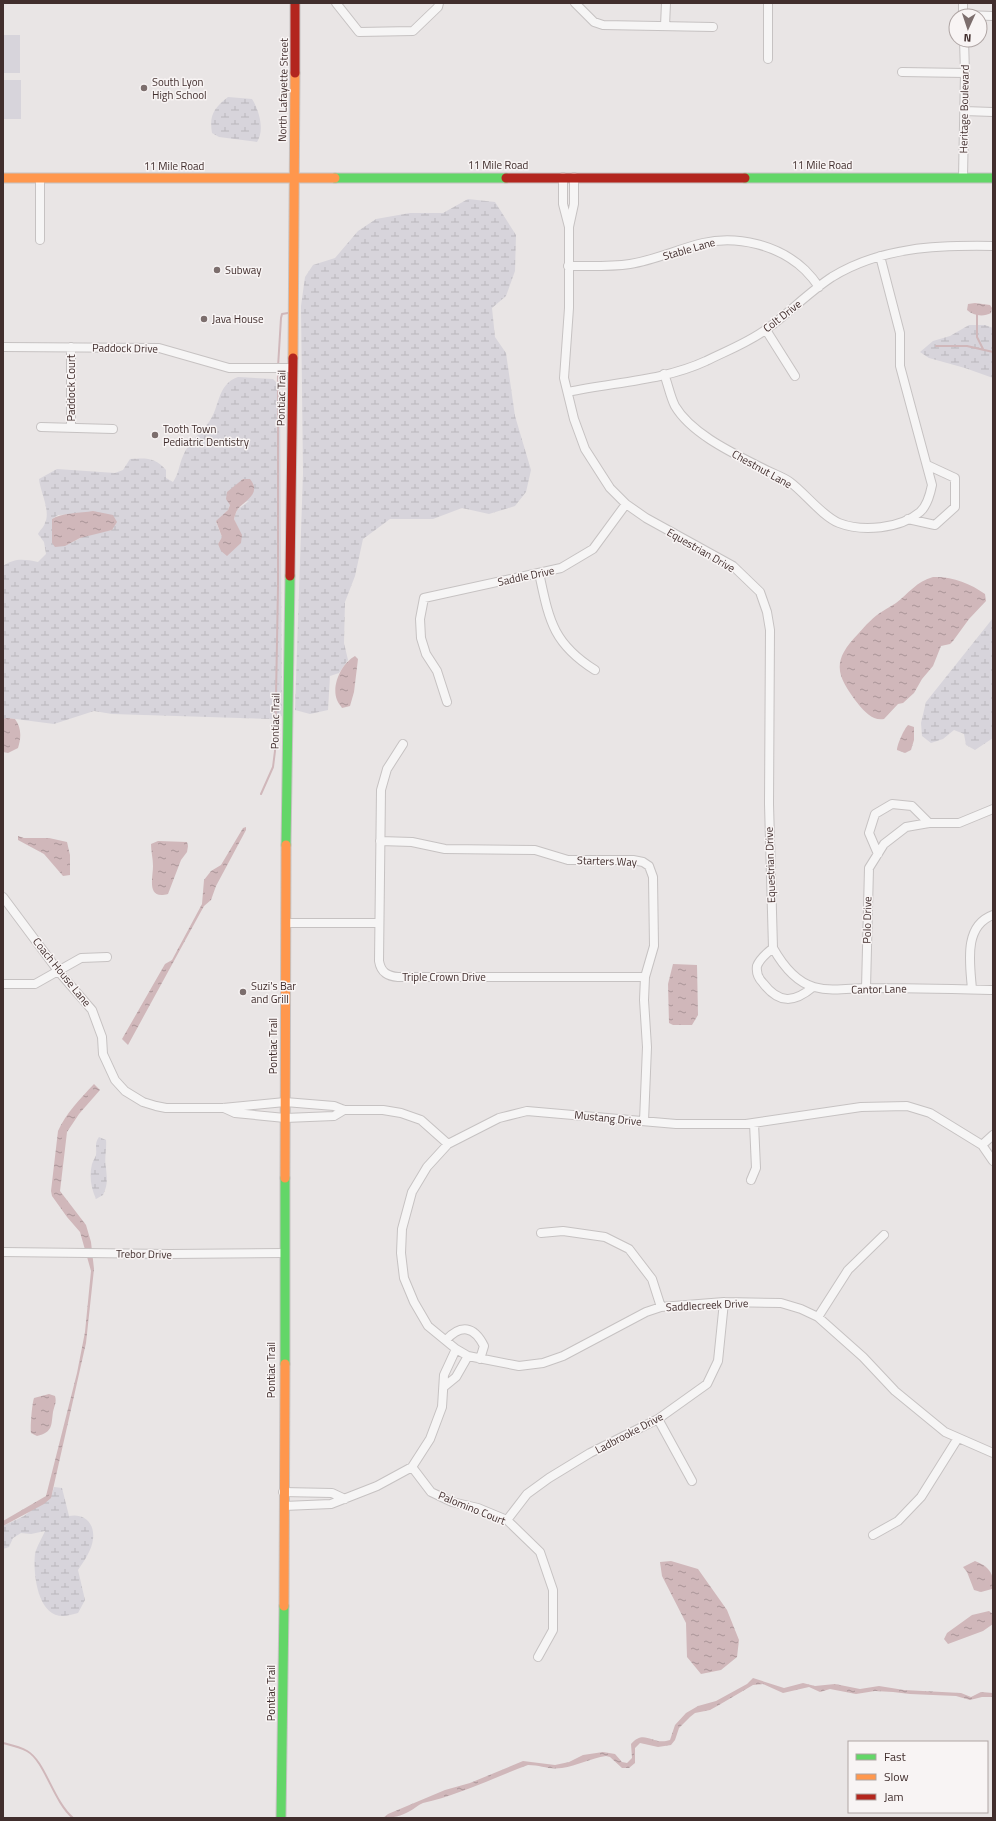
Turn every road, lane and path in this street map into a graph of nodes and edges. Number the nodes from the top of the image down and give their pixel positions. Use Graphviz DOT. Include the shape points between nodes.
graph roads {
  1 [pos="295,3"];
  2 [pos="336,3"];
  3 [pos="440,3"];
  4 [pos="574,3"];
  5 [pos="666,3"];
  6 [pos="768,3"];
  7 [pos="665,26"];
  8 [pos="713,27"];
  9 [pos="964,48"];
  10 [pos="768,59"];
  11 [pos="902,72"];
  12 [pos="965,73"];
  13 [pos="964,111"];
  14 [pos="993,112"];
  15 [pos="294,177"];
  16 [pos="562,177"];
  17 [pos="574,177"];
  18 [pos="963,177"];
  19 [pos="3,178"];
  20 [pos="40,178"];
  21 [pos="993,178"];
  22 [pos="568,227"];
  23 [pos="40,240"];
  24 [pos="993,246"];
  25 [pos="880,256"];
  26 [pos="568,266"];
  27 [pos="819,287"];
  28 [pos="766,330"];
  29 [pos="3,347"];
  30 [pos="71,347"];
  31 [pos="293,368"];
  32 [pos="664,374"];
  33 [pos="795,376"];
  34 [pos="568,392"];
  35 [pos="41,428"];
  36 [pos="71,428"];
  37 [pos="112,429"];
  38 [pos="927,465"];
  39 [pos="626,504"];
  40 [pos="908,519"];
  41 [pos="539,573"];
  42 [pos="595,670"];
  43 [pos="447,702"];
  44 [pos="403,744"];
  45 [pos="993,809"];
  46 [pos="929,823"];
  47 [pos="380,841"];
  48 [pos="878,854"];
  49 [pos="3,897"];
  50 [pos="993,915"];
  51 [pos="286,923"];
  52 [pos="379,923"];
  53 [pos="773,948"];
  54 [pos="107,957"];
  55 [pos="59,972"];
  56 [pos="644,977"];
  57 [pos="3,984"];
  58 [pos="813,987"];
  59 [pos="866,988"];
  60 [pos="972,989"];
  61 [pos="993,990"];
  62 [pos="285,1102"];
  63 [pos="223,1108"];
  64 [pos="344,1110"];
  65 [pos="285,1118"];
  66 [pos="644,1121"];
  67 [pos="754,1124"];
  68 [pos="993,1135"];
  69 [pos="448,1144"];
  70 [pos="982,1145"];
  71 [pos="993,1161"];
  72 [pos="751,1180"];
  73 [pos="541,1233"];
  74 [pos="884,1235"];
  75 [pos="3,1252"];
  76 [pos="284,1253"];
  77 [pos="724,1302"];
  78 [pos="661,1307"];
  79 [pos="818,1317"];
  80 [pos="446,1340"];
  81 [pos="456,1349"];
  82 [pos="468,1356"];
  83 [pos="480,1359"];
  84 [pos="445,1386"];
  85 [pos="658,1419"];
  86 [pos="958,1438"];
  87 [pos="993,1454"];
  88 [pos="412,1467"];
  89 [pos="692,1481"];
  90 [pos="283,1492"];
  91 [pos="345,1499"];
  92 [pos="284,1506"];
  93 [pos="507,1520"];
  94 [pos="873,1535"];
  95 [pos="538,1657"];
  96 [pos="281,1818"];
  1 -- 15 [label="main road, North Lafayette Street"];
  2 -- 3 [label="street" via="359,32 413,31 438,8"];
  4 -- 7 [label="street" via="594,22 602,25"];
  5 -- 7 [label="street"];
  6 -- 10 [label="street"];
  7 -- 8 [label="street"];
  9 -- 12 [label="street, Heritage Boulevard"];
  11 -- 12 [label="street"];
  12 -- 13 [label="street, Heritage Boulevard"];
  13 -- 14 [label="street"];
  13 -- 18 [label="street, Heritage Boulevard"];
  15 -- 16 [label="main road, 11 Mile Road"];
  15 -- 20 [label="main road, 11 Mile Road"];
  15 -- 31 [label="main road, Pontiac Trail"];
  16 -- 17 [label="main road, 11 Mile Road"];
  16 -- 22 [label="street, Equestrian Drive" via="563,208"];
  17 -- 18 [label="main road, 11 Mile Road"];
  17 -- 22 [label="street, Equestrian Drive" via="574,204"];
  18 -- 21 [label="main road, 11 Mile Road"];
  19 -- 20 [label="main road, 11 Mile Road"];
  20 -- 23 [label="street"];
  22 -- 26 [label="street, Equestrian Drive"];
  24 -- 25 [label="street, Colt Drive" via="914,248"];
  25 -- 27 [label="street, Colt Drive" via="852,267"];
  25 -- 38 [label="street, Chestnut Lane" via="900,333 900,366"];
  26 -- 27 [label="street, Stable Lane" via="629,264 720,240 740,240 781,254 806,271"];
  26 -- 34 [label="street, Equestrian Drive" via="569,308 564,378"];
  27 -- 28 [label="street, Colt Drive"];
  28 -- 32 [label="street, Colt Drive" via="704,362"];
  28 -- 33 [label="street"];
  29 -- 30 [label="street, Paddock Drive"];
  30 -- 31 [label="street, Paddock Drive" via="159,348 229,368"];
  30 -- 36 [label="street, Paddock Court"];
  31 -- 51 [label="main road, Pontiac Trail"];
  32 -- 34 [label="street, Colt Drive"];
  32 -- 40 [label="street, Chestnut Lane" via="675,406 689,423 716,443 790,482 838,523 858,528 884,528"];
  34 -- 39 [label="street, Equestrian Drive" via="574,420 585,450 610,488"];
  35 -- 36 [label="street, Paddock Court"];
  36 -- 37 [label="street, Paddock Court"];
  38 -- 40 [label="street, Chestnut Lane" via="932,486 928,500 920,512"];
  38 -- 40 [label="street" via="955,478 955,507 935,525"];
  39 -- 41 [label="street, Saddle Drive" via="593,549 561,568"];
  39 -- 53 [label="street, Equestrian Drive" via="646,518 733,566 760,592 767,612 770,630 768,804"];
  41 -- 42 [label="street" via="549,618 564,644"];
  41 -- 43 [label="street, Saddle Drive" via="424,598 420,620 421,638 426,654 437,672"];
  44 -- 47 [label="street, Triple Crown Drive" via="383,779"];
  45 -- 46 [label="street, Polo Drive" via="959,823"];
  46 -- 48 [label="street, Polo Drive" via="906,827 884,844"];
  46 -- 48 [label="street" via="912,806 892,804 875,814 869,833"];
  47 -- 52 [label="street, Triple Crown Drive"];
  47 -- 56 [label="street, Starters Way" via="412,842 445,849 535,850 568,860 643,862 649,866 654,878 654,946"];
  48 -- 59 [label="street, Polo Drive" via="868,868"];
  49 -- 55 [label="street, Coach House Lane"];
  50 -- 60 [label="street" via="985,918 973,933 969,952"];
  51 -- 52 [label="street"];
  51 -- 62 [label="main road, Pontiac Trail"];
  52 -- 56 [label="street, Triple Crown Drive" via="380,967 391,976"];
  53 -- 58 [label="street" via="795,976"];
  53 -- 58 [label="street" via="757,967 758,977 770,993 790,999 802,996"];
  54 -- 55 [label="street" via="81,958"];
  55 -- 57 [label="street" via="35,984"];
  55 -- 63 [label="street, Coach House Lane" via="92,1010 102,1037 103,1054 108,1067 125,1091 143,1102 156,1106"];
  56 -- 66 [label="street, Starters Way" via="647,1047"];
  58 -- 59 [label="street, Cantor Lane" via="836,991"];
  59 -- 60 [label="street, Cantor Lane"];
  60 -- 61 [label="street, Cantor Lane"];
  62 -- 63 [label="street, Coach House Lane"];
  62 -- 64 [label="street, Coach House Lane" via="334,1106"];
  62 -- 65 [label="main road, Pontiac Trail"];
  63 -- 65 [label="street, Coach House Lane" via="235,1113"];
  64 -- 65 [label="street, Coach House Lane" via="334,1116"];
  64 -- 69 [label="street" via="383,1110 401,1113 421,1120"];
  65 -- 76 [label="main road, Pontiac Trail"];
  66 -- 67 [label="street, Mustang Drive" via="676,1124"];
  66 -- 69 [label="street, Mustang Drive" via="528,1111 498,1118"];
  67 -- 70 [label="street, Mustang Drive" via="861,1107 907,1106 930,1113"];
  67 -- 72 [label="street" via="756,1168"];
  68 -- 70 [label="street"];
  69 -- 80 [label="street, Mustang Drive" via="427,1167 412,1192 402,1229 401,1253 404,1278 414,1302 428,1326"];
  70 -- 71 [label="street, Mustang Drive"];
  73 -- 78 [label="street" via="563,1231 604,1237 629,1249 652,1279"];
  74 -- 79 [label="street" via="848,1270"];
  75 -- 76 [label="street, Trebor Drive"];
  76 -- 90 [label="main road, Pontiac Trail"];
  77 -- 78 [label="street, Saddlecreek Drive"];
  77 -- 79 [label="street, Saddlecreek Drive" via="781,1303"];
  77 -- 85 [label="street, Ladbrooke Drive" via="718,1361 707,1384"];
  78 -- 83 [label="street, Saddlecreek Drive" via="646,1312 563,1356 543,1363 519,1366"];
  79 -- 86 [label="street, Saddlecreek Drive" via="863,1357 895,1391 945,1432"];
  80 -- 81 [label="street, Mustang Drive"];
  80 -- 83 [label="street" via="458,1330 475,1333 484,1346"];
  81 -- 82 [label="street, Saddlecreek Drive"];
  81 -- 84 [label="street" via="444,1375"];
  82 -- 83 [label="street, Saddlecreek Drive"];
  82 -- 84 [label="street" via="456,1377"];
  84 -- 88 [label="street" via="442,1407 430,1439"];
  85 -- 89 [label="street"];
  85 -- 93 [label="street, Ladbrooke Drive" via="549,1478 527,1494"];
  86 -- 87 [label="street"];
  86 -- 94 [label="street" via="921,1497 898,1521"];
  88 -- 91 [label="street" via="377,1486"];
  88 -- 93 [label="street, Palomino Court" via="431,1492 452,1502 478,1508"];
  90 -- 91 [label="street" via="332,1493"];
  90 -- 92 [label="main road, Pontiac Trail"];
  91 -- 92 [label="street" via="331,1504"];
  92 -- 96 [label="main road, Pontiac Trail"];
  93 -- 95 [label="street, Palomino Court" via="540,1552 553,1590 553,1630"];
}
